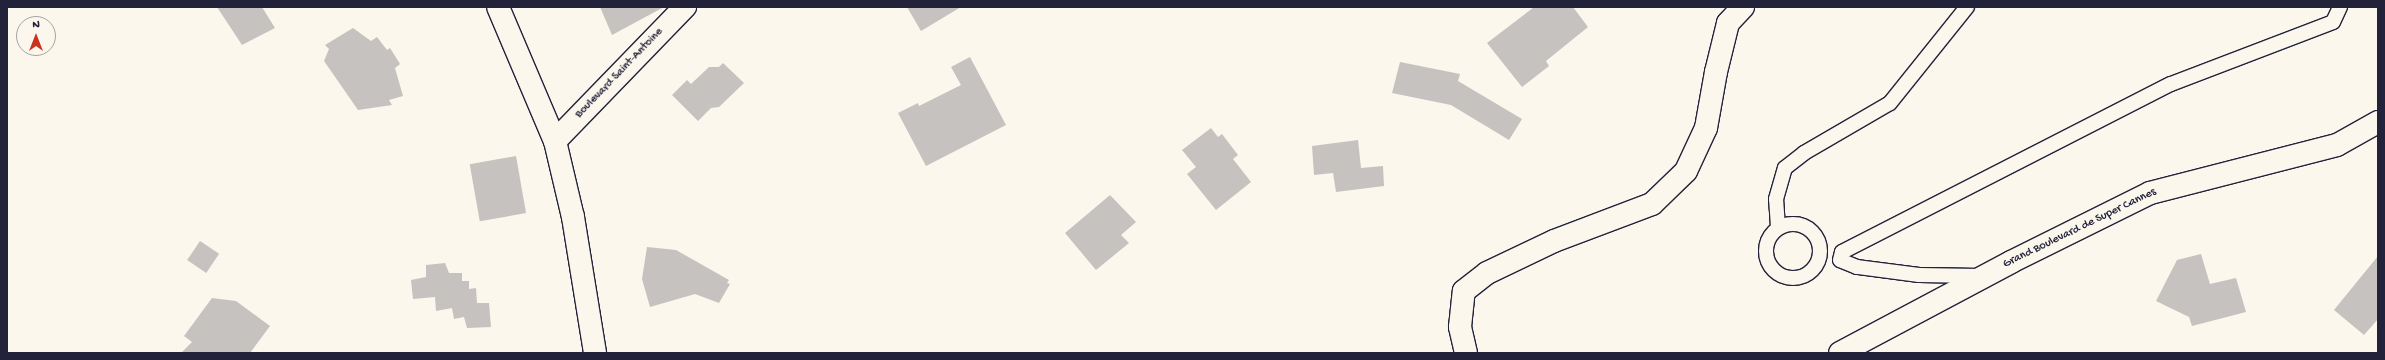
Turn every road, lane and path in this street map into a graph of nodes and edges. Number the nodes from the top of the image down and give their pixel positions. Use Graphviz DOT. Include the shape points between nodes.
graph roads {
  1 [pos="498,7"];
  2 [pos="685,7"];
  3 [pos="1743,7"];
  4 [pos="1967,7"];
  5 [pos="2340,7"];
  6 [pos="2378,122"];
  7 [pos="555,141"];
  8 [pos="1778,227"];
  9 [pos="1817,259"];
  10 [pos="1840,260"];
  11 [pos="1984,276"];
  12 [pos="595,353"];
  13 [pos="1466,353"];
  14 [pos="1840,353"];
  1 -- 7 [label="street"];
  2 -- 7 [label="street, Boulevard Saint-Antoine"];
  3 -- 13 [label="street" via="1728,23 1706,128 1686,171 1652,204 1554,241 1486,273 1464,291 1460,327"];
  4 -- 8 [label="lane" via="1890,103 1804,153 1785,168 1776,199"];
  5 -- 10 [label="lane" via="2333,22 2171,84 1842,252"];
  6 -- 11 [label="street, Grand Boulevard de Super Cannes" via="2337,145 2150,193"];
  7 -- 12 [label="street" via="573,217"];
  8 -- 9 [label="lane" via="1797,223 1814,232 1821,250"];
  8 -- 9 [label="lane" via="1766,242 1767,261 1779,275 1798,278 1814,268"];
  9 -- 10 [label="lane"];
  10 -- 11 [label="lane" via="1857,267 1920,275"];
  11 -- 14 [label="street, Grand Boulevard de Super Cannes"];
}
